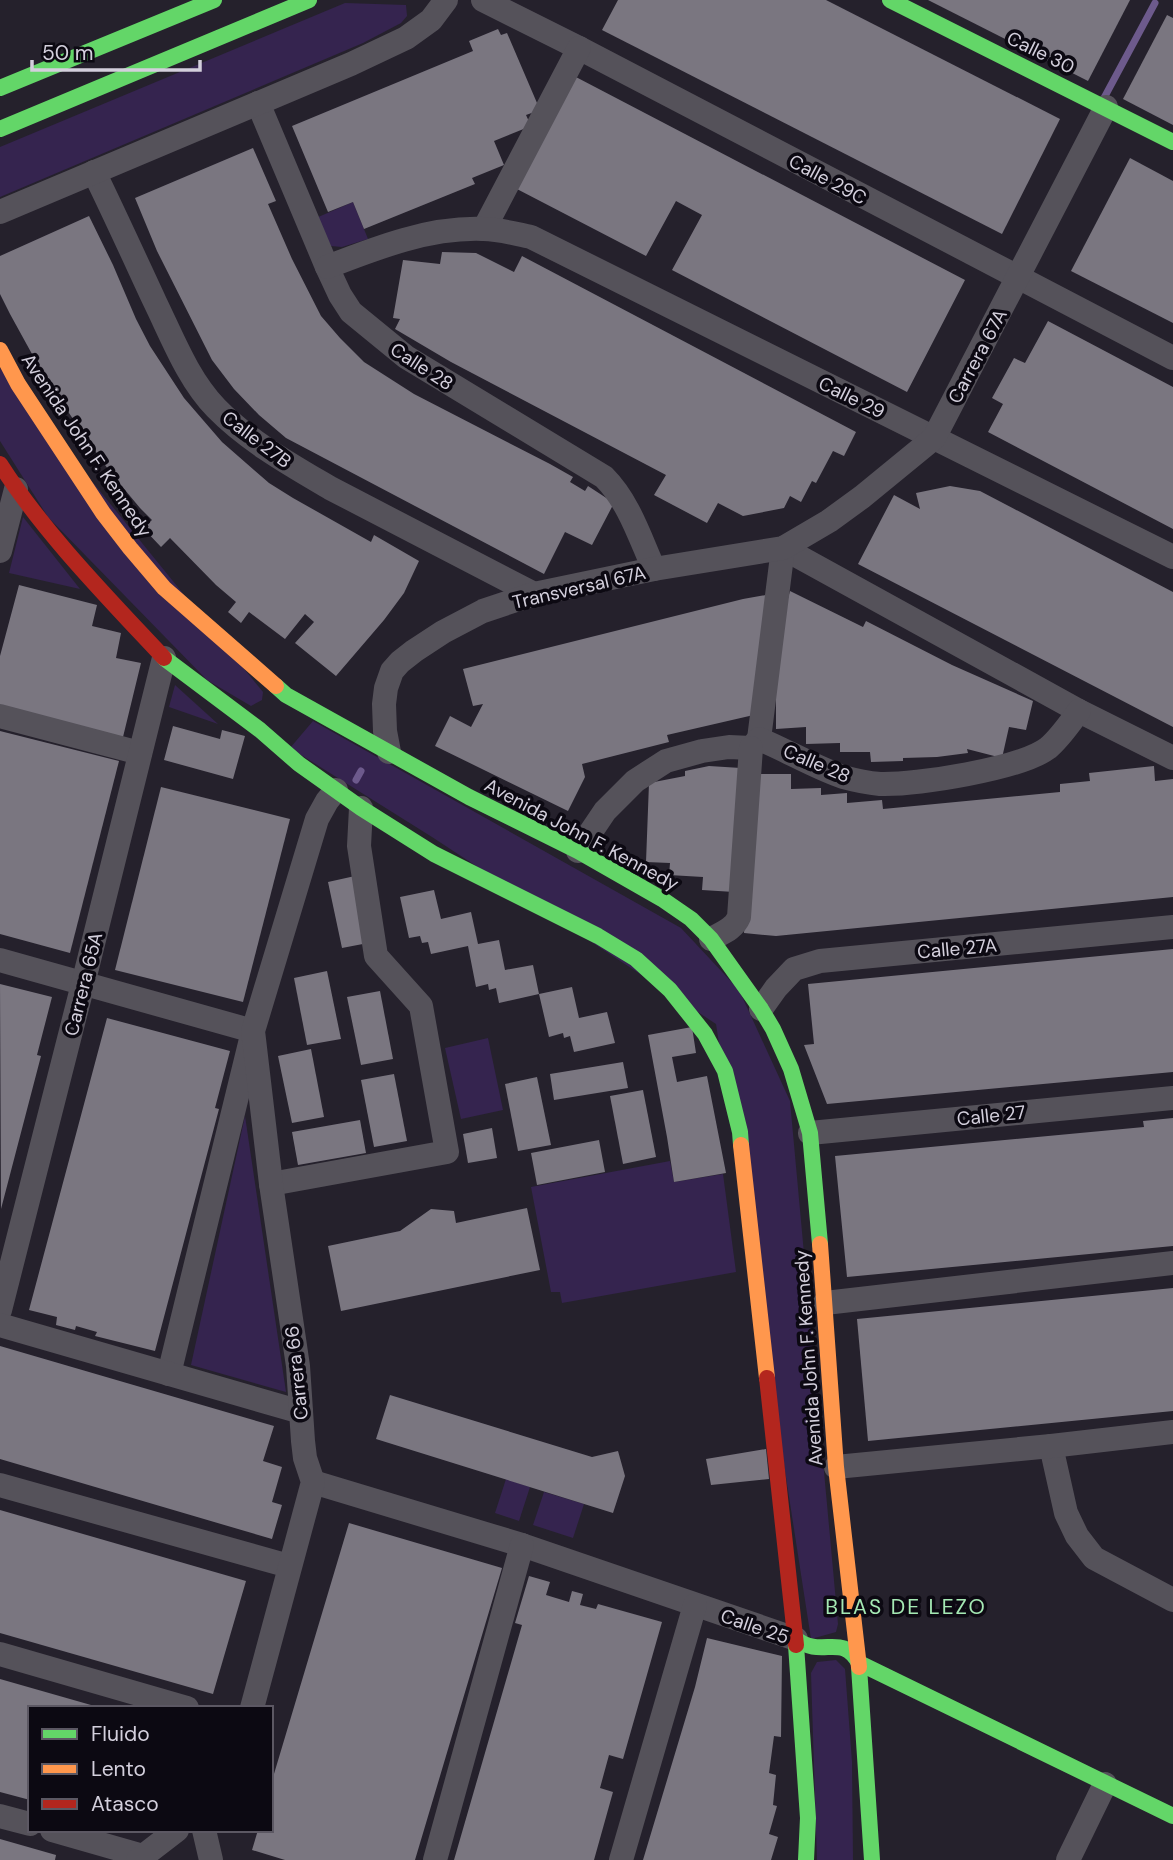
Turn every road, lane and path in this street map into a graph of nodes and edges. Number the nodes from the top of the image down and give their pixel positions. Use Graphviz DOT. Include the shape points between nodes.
graph roads {
  1 [pos="214,0"];
  2 [pos="309,0"];
  3 [pos="446,0"];
  4 [pos="483,0"];
  5 [pos="890,0"];
  6 [pos="166,10"];
  7 [pos="579,48"];
  8 [pos="0,88"];
  9 [pos="258,103"];
  10 [pos="1106,107"];
  11 [pos="0,129"];
  12 [pos="1173,142"];
  13 [pos="94,172"];
  14 [pos="0,212"];
  15 [pos="484,229"];
  16 [pos="327,267"];
  17 [pos="1017,278"];
  18 [pos="0,351"];
  19 [pos="1173,358"];
  20 [pos="934,438"];
  21 [pos="0,464"];
  22 [pos="16,489"];
  23 [pos="783,548"];
  24 [pos="0,551"];
  25 [pos="1173,557"];
  26 [pos="654,569"];
  27 [pos="534,594"];
  28 [pos="164,658"];
  29 [pos="1079,711"];
  30 [pos="0,716"];
  31 [pos="755,744"];
  32 [pos="389,752"];
  33 [pos="140,753"];
  34 [pos="1173,758"];
  35 [pos="332,788"];
  36 [pos="360,808"];
  37 [pos="578,851"];
  38 [pos="1173,927"];
  39 [pos="710,939"];
  40 [pos="0,960"];
  41 [pos="83,984"];
  42 [pos="761,1009"];
  43 [pos="253,1031"];
  44 [pos="1173,1098"];
  45 [pos="810,1133"];
  46 [pos="271,1184"];
  47 [pos="1173,1262"];
  48 [pos="825,1303"];
  49 [pos="0,1310"];
  50 [pos="0,1325"];
  51 [pos="169,1374"];
  52 [pos="301,1412"];
  53 [pos="1173,1432"];
  54 [pos="1051,1447"];
  55 [pos="836,1467"];
  56 [pos="313,1482"];
  57 [pos="0,1485"];
  58 [pos="522,1545"];
  59 [pos="289,1566"];
  60 [pos="1173,1600"];
  61 [pos="695,1605"];
  62 [pos="805,1644"];
  63 [pos="0,1654"];
  64 [pos="859,1663"];
  65 [pos="180,1706"];
  66 [pos="253,1706"];
  67 [pos="1105,1784"];
  68 [pos="0,1816"];
  69 [pos="1173,1816"];
  70 [pos="28,1823"];
  71 [pos="58,1832"];
  72 [pos="174,1832"];
  73 [pos="204,1832"];
  74 [pos="140,1858"];
  75 [pos="211,1860"];
  76 [pos="435,1860"];
  77 [pos="621,1860"];
  78 [pos="806,1860"];
  79 [pos="872,1860"];
  80 [pos="1068,1860"];
  1 -- 6 [label="street"];
  2 -- 11 [label="street"];
  3 -- 9 [label="street" via="431,20 406,38"];
  4 -- 7 [label="street, Calle 29C"];
  5 -- 10 [label="street, Calle 30"];
  6 -- 8 [label="street"];
  7 -- 15 [label="street"];
  7 -- 17 [label="street, Calle 29C"];
  9 -- 13 [label="street"];
  9 -- 16 [label="street, Calle 28"];
  10 -- 12 [label="street, Calle 30"];
  10 -- 17 [label="street, Carrera 67A"];
  13 -- 14 [label="street"];
  13 -- 27 [label="street, Calle 27B" via="181,358 216,408 310,476"];
  15 -- 16 [label="street, Calle 29" via="400,241"];
  15 -- 20 [label="street, Calle 29" via="531,237"];
  16 -- 26 [label="street, Calle 28" via="351,312 406,358 604,477 624,503"];
  17 -- 19 [label="street, Calle 29C"];
  17 -- 20 [label="street, Carrera 67A"];
  18 -- 32 [label="street, Avenida John F. Kennedy" via="96,503 164,588 283,700 330,719"];
  20 -- 23 [label="street, Carrera 67A" via="862,497"];
  20 -- 25 [label="street, Calle 29"];
  21 -- 22 [label="street, Avenida John F. Kennedy"];
  22 -- 24 [label="street"];
  22 -- 28 [label="street, Avenida John F. Kennedy"];
  23 -- 26 [label="street, Transversal 67A"];
  23 -- 29 [label="street"];
  23 -- 31 [label="street"];
  26 -- 27 [label="street, Transversal 67A"];
  27 -- 32 [label="street, Transversal 67A" via="473,616 400,662 392,671 384,704"];
  28 -- 33 [label="street, Carrera 65A"];
  28 -- 35 [label="street, Avenida John F. Kennedy" via="263,725 299,764"];
  29 -- 31 [label="street, Calle 28" via="1047,749 972,774 929,780 880,784 844,777 780,748"];
  29 -- 34 [label="street"];
  30 -- 33 [label="street"];
  31 -- 37 [label="street, Calle 28" via="666,761 635,781 605,811"];
  31 -- 39 [label="street" via="739,916 730,929"];
  32 -- 37 [label="street, Avenida John F. Kennedy"];
  33 -- 41 [label="street, Carrera 65A"];
  35 -- 36 [label="street, Avenida John F. Kennedy"];
  35 -- 43 [label="street, Carrera 66" via="317,819"];
  36 -- 46 [label="street" via="359,846 376,956 421,1006 447,1152"];
  36 -- 62 [label="street, Avenida John F. Kennedy" via="434,854 636,959 670,990 705,1034 725,1071 740,1132"];
  37 -- 39 [label="street, Avenida John F. Kennedy" via="662,899"];
  38 -- 42 [label="street, Calle 27A" via="820,961 794,970"];
  39 -- 42 [label="street, Avenida John F. Kennedy"];
  40 -- 41 [label="street"];
  41 -- 43 [label="street"];
  41 -- 49 [label="street, Carrera 65A"];
  42 -- 45 [label="street, Avenida John F. Kennedy" via="791,1069"];
  43 -- 46 [label="street, Carrera 66"];
  43 -- 51 [label="street, Carrera 66"];
  44 -- 45 [label="street, Calle 27"];
  45 -- 48 [label="street, Avenida John F. Kennedy"];
  46 -- 52 [label="street, Carrera 66"];
  47 -- 48 [label="street"];
  48 -- 55 [label="street, Avenida John F. Kennedy"];
  50 -- 51 [label="street"];
  51 -- 52 [label="street"];
  52 -- 56 [label="street, Carrera 66" via="305,1458"];
  53 -- 54 [label="street"];
  54 -- 55 [label="street"];
  54 -- 60 [label="street" via="1076,1536 1094,1558"];
  55 -- 64 [label="street, Avenida John F. Kennedy"];
  56 -- 58 [label="street, Calle 25"];
  56 -- 59 [label="street"];
  57 -- 59 [label="street"];
  58 -- 61 [label="street, Calle 25"];
  58 -- 76 [label="street"];
  59 -- 66 [label="street"];
  61 -- 62 [label="street, Calle 25"];
  61 -- 77 [label="street"];
  62 -- 64 [label="street, Calle 25" via="849,1649"];
  62 -- 78 [label="street, Avenida John F. Kennedy"];
  63 -- 65 [label="street"];
  64 -- 67 [label="street, Calle 25"];
  64 -- 79 [label="street, Avenida John F. Kennedy"];
  67 -- 69 [label="street, Calle 25"];
  67 -- 80 [label="street"];
  68 -- 70 [label="street"];
  71 -- 74 [label="street"];
  72 -- 74 [label="street"];
  73 -- 75 [label="street"];
}
